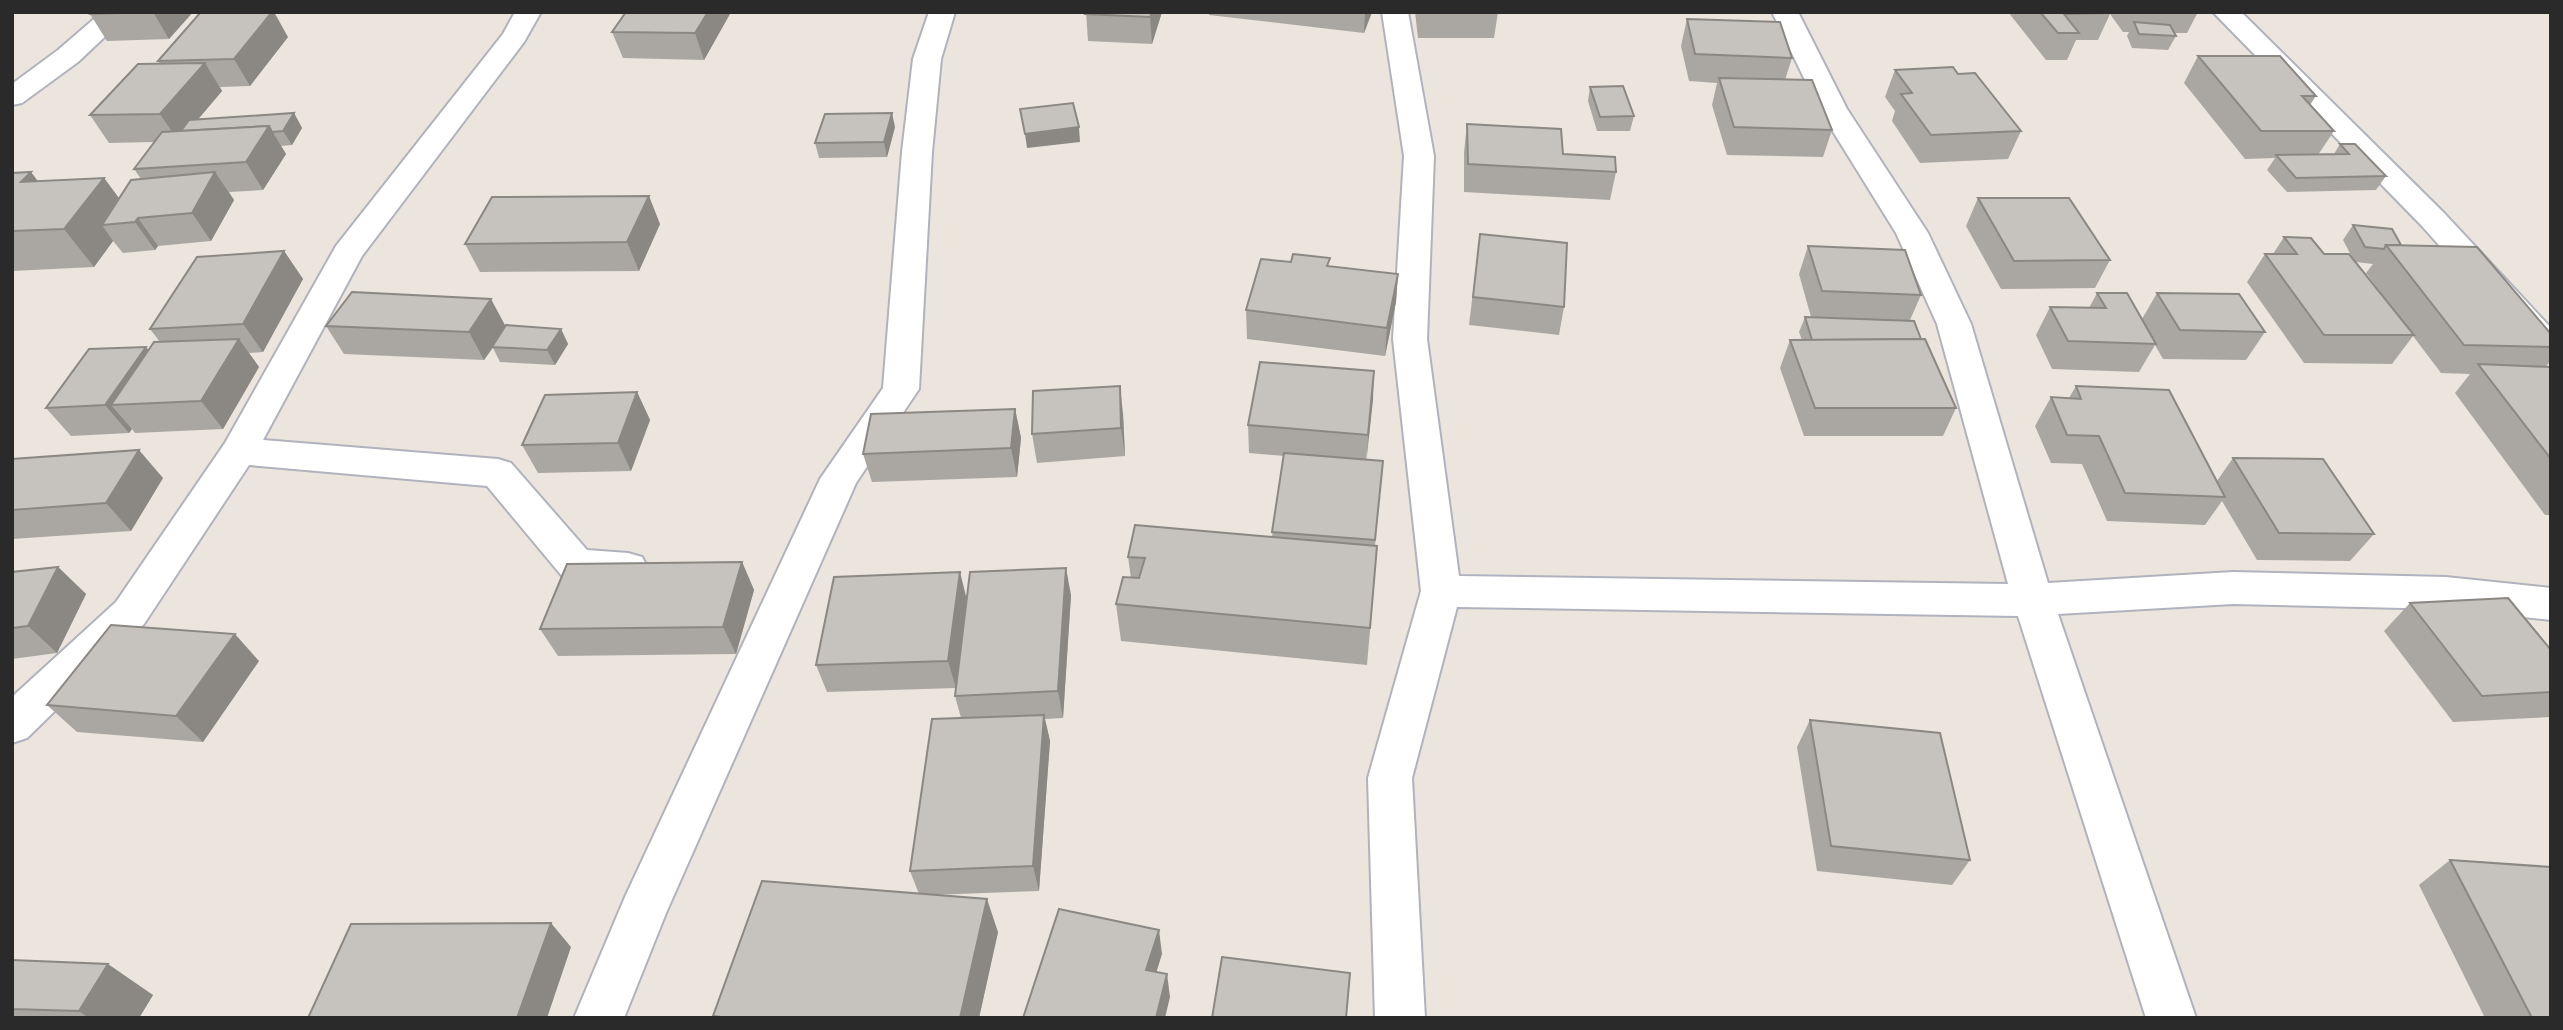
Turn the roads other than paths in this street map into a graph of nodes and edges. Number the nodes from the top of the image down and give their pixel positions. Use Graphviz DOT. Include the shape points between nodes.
graph roads {
  1 [pos="118,12"];
  2 [pos="528,12"];
  3 [pos="942,12"];
  4 [pos="1395,12"];
  5 [pos="1785,12"];
  6 [pos="2227,12"];
  7 [pos="12,97"];
  8 [pos="2517,310"];
  9 [pos="2551,315"];
  10 [pos="2551,350"];
  11 [pos="239,451"];
  12 [pos="667,571"];
  13 [pos="1441,591"];
  14 [pos="2034,600"];
  15 [pos="2551,604"];
  16 [pos="12,725"];
  17 [pos="599,1018"];
  18 [pos="1400,1018"];
  19 [pos="2171,1018"];
  1 -- 7 [label="street"];
  2 -- 11 [label="street" via="500,56 347,253"];
  3 -- 17 [label="street" via="926,72 917,152 901,389 839,480 642,913"];
  4 -- 13 [label="street" via="1419,156 1410,339"];
  5 -- 14 [label="street" via="1833,109 1912,233 1954,324"];
  6 -- 8 [label="street"];
  8 -- 9 [label="street"];
  8 -- 10 [label="street"];
  11 -- 12 [label="street" via="498,473 576,565"];
  11 -- 16 [label="street" via="130,613"];
  13 -- 14 [label="street"];
  13 -- 18 [label="street" via="1390,778"];
  14 -- 15 [label="street" via="2233,588 2446,593"];
  14 -- 19 [label="street"];
}
